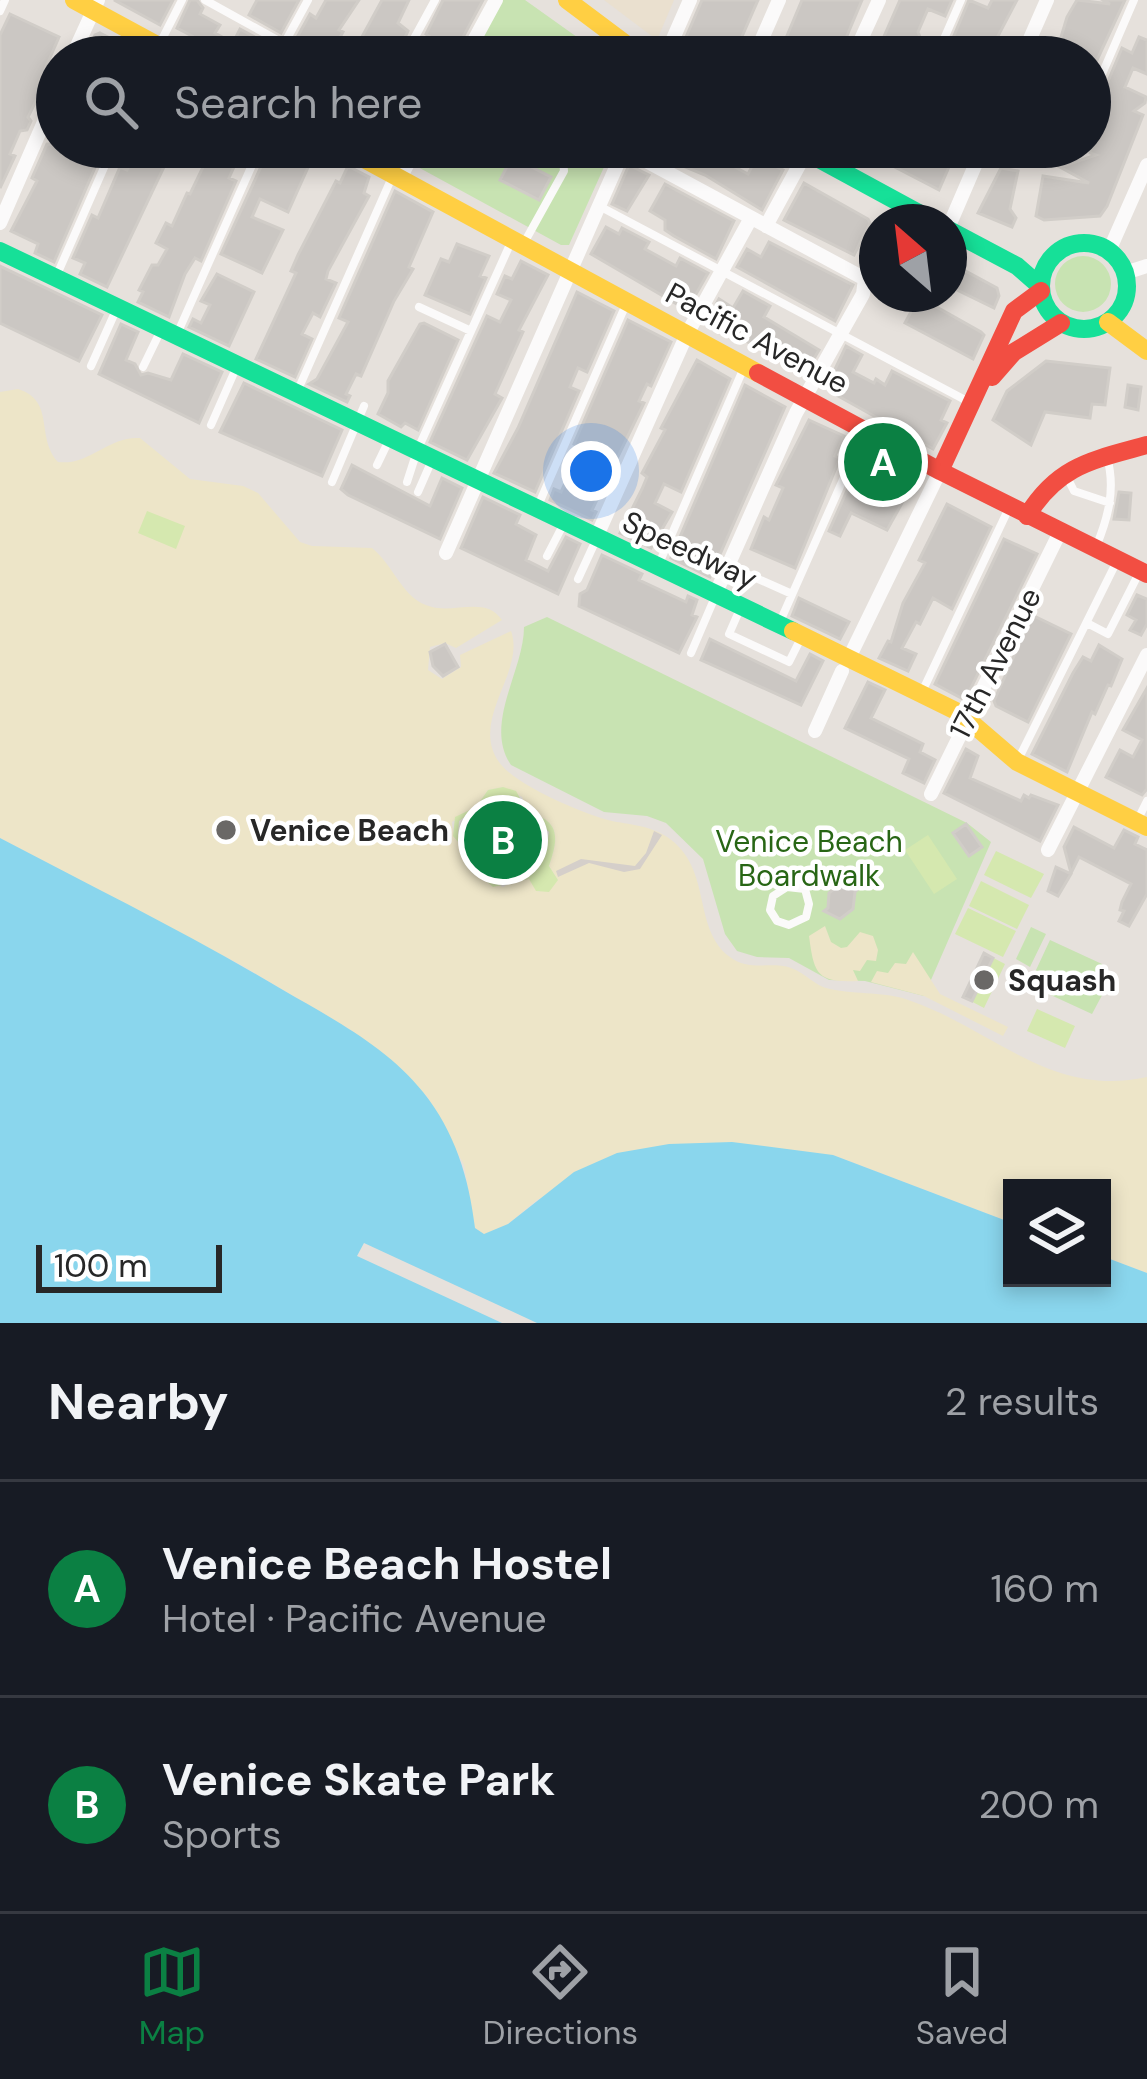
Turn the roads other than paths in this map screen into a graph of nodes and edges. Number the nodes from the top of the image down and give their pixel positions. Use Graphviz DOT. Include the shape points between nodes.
graph roads {
  1 [pos="5,0"];
  2 [pos="74,0"];
  3 [pos="182,0"];
  4 [pos="205,0"];
  5 [pos="308,0"];
  6 [pos="435,0"];
  7 [pos="496,0"];
  8 [pos="566,0"];
  9 [pos="690,0"];
  10 [pos="779,0"];
  11 [pos="879,0"];
  12 [pos="961,0"];
  13 [pos="1046,0"];
  14 [pos="1134,0"];
  15 [pos="95,5"];
  16 [pos="0,10"];
  17 [pos="81,36"];
  18 [pos="136,36"];
  19 [pos="164,36"];
  20 [pos="270,36"];
  21 [pos="288,36"];
  22 [pos="415,36"];
  23 [pos="476,36"];
  24 [pos="615,36"];
  25 [pos="674,36"];
  26 [pos="763,36"];
  27 [pos="863,36"];
  28 [pos="945,36"];
  29 [pos="1031,36"];
  30 [pos="1111,53"];
  31 [pos="36,140"];
  32 [pos="1147,165"];
  33 [pos="104,168"];
  34 [pos="250,168"];
  35 [pos="381,168"];
  36 [pos="402,168"];
  37 [pos="563,168"];
  38 [pos="615,168"];
  39 [pos="660,168"];
  40 [pos="795,168"];
  41 [pos="832,168"];
  42 [pos="974,168"];
  43 [pos="396,176"];
  44 [pos="886,204"];
  45 [pos="959,204"];
  46 [pos="599,206"];
  47 [pos="751,218"];
  48 [pos="0,223"];
  49 [pos="766,226"];
  50 [pos="967,238"];
  51 [pos="518,241"];
  52 [pos="0,251"];
  53 [pos="1109,251"];
  54 [pos="1054,255"];
  55 [pos="1017,266"];
  56 [pos="1147,266"];
  57 [pos="571,270"];
  58 [pos="721,272"];
  59 [pos="1125,273"];
  60 [pos="859,276"];
  61 [pos="56,278"];
  62 [pos="1041,289"];
  63 [pos="859,301"];
  64 [pos="628,302"];
  65 [pos="419,307"];
  66 [pos="117,308"];
  67 [pos="1061,322"];
  68 [pos="1108,322"];
  69 [pos="471,331"];
  70 [pos="169,332"];
  71 [pos="687,334"];
  72 [pos="841,335"];
  73 [pos="1147,352"];
  74 [pos="237,365"];
  75 [pos="745,365"];
  76 [pos="91,366"];
  77 [pos="143,367"];
  78 [pos="983,383"];
  79 [pos="297,394"];
  80 [pos="806,398"];
  81 [pos="973,404"];
  82 [pos="361,414"];
  83 [pos="211,425"];
  84 [pos="865,430"];
  85 [pos="390,439"];
  86 [pos="1147,445"];
  87 [pos="425,455"];
  88 [pos="1107,457"];
  89 [pos="377,466"];
  90 [pos="940,471"];
  91 [pos="1064,471"];
  92 [pos="477,481"];
  93 [pos="332,482"];
  94 [pos="407,482"];
  95 [pos="418,492"];
  96 [pos="1110,503"];
  97 [pos="537,510"];
  98 [pos="1019,512"];
  99 [pos="564,523"];
  100 [pos="1060,532"];
  101 [pos="596,538"];
  102 [pos="1095,549"];
  103 [pos="446,554"];
  104 [pos="547,556"];
  105 [pos="1118,560"];
  106 [pos="728,566"];
  107 [pos="657,567"];
  108 [pos="1143,572"];
  109 [pos="744,573"];
  110 [pos="578,579"];
  111 [pos="793,594"];
  112 [pos="729,602"];
  113 [pos="1087,623"];
  114 [pos="778,625"];
  115 [pos="802,636"];
  116 [pos="691,653"];
  117 [pos="1147,655"];
  118 [pos="846,665"];
  119 [pos="922,693"];
  120 [pos="969,721"];
  121 [pos="815,731"];
  122 [pos="1016,762"];
  123 [pos="1077,793"];
  124 [pos="931,794"];
  125 [pos="1147,801"];
  126 [pos="1142,825"];
  127 [pos="1048,850"];
  128 [pos="812,877"];
  129 [pos="805,890"];
  1 -- 16 [label="lane"];
  2 -- 15 [label="street"];
  3 -- 19 [label="lane"];
  4 -- 20 [label="lane"];
  5 -- 21 [label="lane"];
  6 -- 22 [label="lane"];
  7 -- 23 [label="street"];
  8 -- 24 [label="street"];
  9 -- 25 [label="street"];
  10 -- 26 [label="street"];
  11 -- 27 [label="street"];
  12 -- 28 [label="lane"];
  13 -- 29 [label="street"];
  14 -- 30 [label="lane"];
  15 -- 17 [label="street"];
  15 -- 18 [label="street"];
  31 -- 48 [label="street"];
  32 -- 53 [label="street"];
  33 -- 61 [label="lane"];
  34 -- 70 [label="lane"];
  35 -- 43 [label="street, Pacific Avenue"];
  36 -- 43 [label="street"];
  37 -- 51 [label="lane"];
  38 -- 46 [label="street"];
  39 -- 47 [label="street"];
  40 -- 49 [label="street"];
  41 -- 44 [label="street"];
  42 -- 45 [label="street"];
  43 -- 51 [label="street, Pacific Avenue"];
  43 -- 79 [label="lane"];
  46 -- 57 [label="street"];
  46 -- 58 [label="lane"];
  47 -- 49 [label="street"];
  47 -- 58 [label="street"];
  49 -- 60 [label="street"];
  50 -- 55 [label="street"];
  51 -- 57 [label="street, Pacific Avenue"];
  51 -- 69 [label="lane"];
  52 -- 61 [label="street, Speedway"];
  53 -- 54 [label="street" via="1083,243"];
  53 -- 59 [label="street"];
  54 -- 55 [label="street"];
  54 -- 62 [label="street"];
  55 -- 62 [label="street"];
  56 -- 59 [label="street"];
  57 -- 64 [label="street, Pacific Avenue"];
  57 -- 92 [label="street"];
  58 -- 71 [label="street"];
  58 -- 72 [label="lane"];
  59 -- 68 [label="street" via="1124,300"];
  61 -- 66 [label="street, Speedway"];
  62 -- 67 [label="street"];
  62 -- 78 [label="street" via="1014,311"];
  63 -- 72 [label="street"];
  64 -- 71 [label="street, Pacific Avenue"];
  64 -- 97 [label="lane"];
  65 -- 69 [label="lane"];
  66 -- 70 [label="street, Speedway"];
  66 -- 76 [label="lane"];
  67 -- 68 [label="street" via="1082,329"];
  67 -- 78 [label="street" via="1020,345"];
  68 -- 73 [label="street"];
  69 -- 87 [label="lane"];
  70 -- 74 [label="street, Speedway"];
  70 -- 77 [label="lane"];
  71 -- 75 [label="street, Pacific Avenue"];
  71 -- 101 [label="street"];
  72 -- 80 [label="street"];
  72 -- 81 [label="lane"];
  74 -- 79 [label="street, Speedway"];
  74 -- 83 [label="lane"];
  75 -- 80 [label="street, Pacific Avenue"];
  75 -- 107 [label="lane"];
  78 -- 81 [label="street"];
  79 -- 82 [label="street, Speedway"];
  80 -- 84 [label="street, Pacific Avenue"];
  80 -- 106 [label="street"];
  81 -- 90 [label="street"];
  82 -- 85 [label="street, Speedway"];
  82 -- 93 [label="lane"];
  84 -- 90 [label="street, Pacific Avenue"];
  84 -- 111 [label="lane"];
  85 -- 87 [label="street, Speedway"];
  85 -- 89 [label="lane"];
  86 -- 88 [label="street"];
  87 -- 92 [label="street, Speedway"];
  87 -- 94 [label="lane"];
  87 -- 95 [label="lane"];
  88 -- 91 [label="street"];
  88 -- 96 [label="lane"];
  90 -- 98 [label="street, Pacific Avenue"];
  90 -- 118 [label="street"];
  91 -- 96 [label="lane" via="1074,491"];
  91 -- 98 [label="street"];
  92 -- 97 [label="street, Speedway"];
  92 -- 103 [label="street"];
  96 -- 102 [label="lane"];
  97 -- 99 [label="street, Speedway"];
  98 -- 100 [label="street, Pacific Avenue"];
  98 -- 119 [label="lane"];
  99 -- 101 [label="street, Speedway"];
  99 -- 104 [label="lane"];
  100 -- 102 [label="street, Pacific Avenue"];
  100 -- 120 [label="street, 17th Avenue"];
  101 -- 107 [label="street, Speedway"];
  101 -- 110 [label="lane"];
  102 -- 105 [label="street, Pacific Avenue"];
  105 -- 108 [label="street, Pacific Avenue"];
  105 -- 113 [label="lane"];
  106 -- 109 [label="lane"];
  106 -- 112 [label="street"];
  107 -- 112 [label="street, Speedway"];
  108 -- 113 [label="lane" via="1108,634"];
  109 -- 111 [label="lane"];
  109 -- 112 [label="lane"];
  111 -- 114 [label="lane"];
  112 -- 114 [label="street, Speedway"];
  112 -- 115 [label="lane" via="729,634 789,662"];
  112 -- 116 [label="lane"];
  113 -- 122 [label="lane"];
  114 -- 115 [label="street, Speedway"];
  115 -- 118 [label="street, Speedway"];
  117 -- 123 [label="street"];
  118 -- 119 [label="street, Speedway"];
  118 -- 121 [label="street"];
  119 -- 120 [label="street, Speedway"];
  120 -- 122 [label="street, Speedway"];
  120 -- 124 [label="street, 17th Avenue"];
  122 -- 123 [label="street, Speedway"];
  123 -- 126 [label="street, Speedway"];
  123 -- 127 [label="street"];
  125 -- 126 [label="lane"];
  128 -- 129 [label="lane"];
  129 -- 129 [label="lane" via="806,916 789,925 777,920 773,896 787,887"];
}
